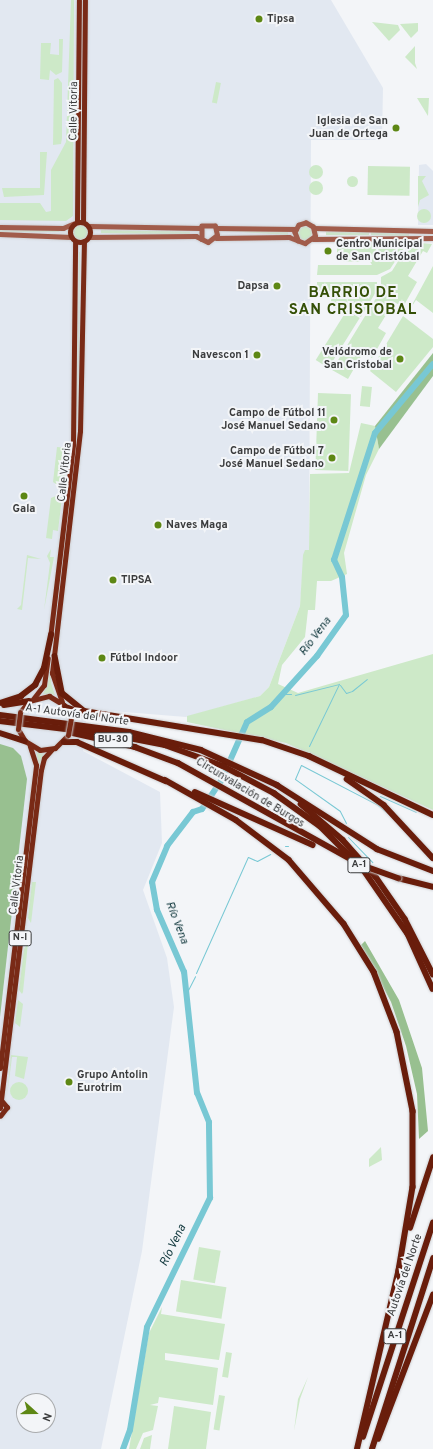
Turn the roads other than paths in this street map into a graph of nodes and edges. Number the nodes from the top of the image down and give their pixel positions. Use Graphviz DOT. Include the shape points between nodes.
graph roads {
  1 [pos="79,0"];
  2 [pos="85,1"];
  3 [pos="79,10"];
  4 [pos="83,222"];
  5 [pos="75,223"];
  6 [pos="89,226"];
  7 [pos="0,227"];
  8 [pos="201,228"];
  9 [pos="216,228"];
  10 [pos="314,228"];
  11 [pos="296,229"];
  12 [pos="433,231"];
  13 [pos="0,234"];
  14 [pos="89,237"];
  15 [pos="202,238"];
  16 [pos="216,238"];
  17 [pos="433,238"];
  18 [pos="73,239"];
  19 [pos="313,239"];
  20 [pos="298,240"];
  21 [pos="84,241"];
  22 [pos="74,418"];
  23 [pos="78,451"];
  24 [pos="71,458"];
  25 [pos="51,635"];
  26 [pos="55,656"];
  27 [pos="31,700"];
  28 [pos="62,702"];
  29 [pos="0,704"];
  30 [pos="66,707"];
  31 [pos="0,715"];
  32 [pos="121,718"];
  33 [pos="0,720"];
  34 [pos="30,724"];
  35 [pos="0,733"];
  36 [pos="151,736"];
  37 [pos="25,742"];
  38 [pos="64,742"];
  39 [pos="30,746"];
  40 [pos="52,749"];
  41 [pos="296,752"];
  42 [pos="200,753"];
  43 [pos="247,773"];
  44 [pos="226,810"];
  45 [pos="433,815"];
  46 [pos="433,858"];
  47 [pos="356,862"];
  48 [pos="433,872"];
  49 [pos="431,887"];
  50 [pos="433,974"];
  51 [pos="433,989"];
  52 [pos="0,1068"];
  53 [pos="1,1099"];
  54 [pos="0,1108"];
  55 [pos="0,1116"];
  56 [pos="433,1158"];
  57 [pos="433,1223"];
  58 [pos="433,1259"];
  59 [pos="399,1270"];
  60 [pos="433,1295"];
  61 [pos="357,1449"];
  62 [pos="360,1449"];
  63 [pos="372,1449"];
  64 [pos="375,1449"];
  1 -- 3 [label="highway, Calle Vitoria"];
  2 -- 3 [label="highway"];
  2 -- 4 [label="highway, Calle Vitoria"];
  3 -- 5 [label="highway, Calle Vitoria"];
  4 -- 5 [label="highway"];
  4 -- 6 [label="highway"];
  5 -- 7 [label="main road" via="63,228"];
  5 -- 18 [label="highway"];
  6 -- 8 [label="main road"];
  6 -- 14 [label="highway"];
  8 -- 9 [label="main road" via="208,223"];
  8 -- 15 [label="main road"];
  9 -- 11 [label="main road"];
  9 -- 16 [label="main road"];
  10 -- 11 [label="main road" via="306,223"];
  10 -- 12 [label="main road"];
  10 -- 19 [label="main road"];
  11 -- 20 [label="main road"];
  13 -- 18 [label="main road"];
  14 -- 15 [label="main road"];
  14 -- 21 [label="highway"];
  15 -- 16 [label="main road" via="208,242"];
  16 -- 20 [label="main road" via="289,237"];
  17 -- 19 [label="main road"];
  18 -- 21 [label="highway"];
  18 -- 22 [label="highway, Calle Vitoria"];
  19 -- 20 [label="main road" via="306,243"];
  21 -- 23 [label="highway, Calle Vitoria"];
  22 -- 23 [label="highway"];
  22 -- 24 [label="highway, Calle Vitoria"];
  23 -- 24 [label="highway"];
  23 -- 26 [label="highway, Calle Vitoria"];
  24 -- 25 [label="highway, Calle Vitoria"];
  25 -- 27 [label="highway, Calle Vitoria" via="46,680"];
  25 -- 29 [label="highway" via="44,668 35,685 21,696"];
  26 -- 28 [label="highway, Calle Vitoria" via="52,678"];
  26 -- 32 [label="highway" via="57,680 70,702 84,711"];
  27 -- 28 [label="highway" via="49,696"];
  27 -- 29 [label="highway"];
  27 -- 37 [label="highway, bridge" via="20,712 18,729"];
  28 -- 30 [label="highway, N-I"];
  30 -- 32 [label="highway" via="83,714"];
  30 -- 38 [label="highway, N-I, bridge" via="71,718"];
  31 -- 36 [label="highway, A-1 Autovía del Norte"];
  32 -- 41 [label="highway" via="213,729"];
  33 -- 34 [label="highway, A-1 Autovía del Norte"];
  34 -- 42 [label="highway, A-1 Autovía del Norte" via="131,738"];
  34 -- 47 [label="highway, Circunvalación de Burgos / BU-30" via="114,741 192,770 237,794 298,833"];
  35 -- 37 [label="highway"];
  36 -- 42 [label="highway, Circunvalación de Burgos"];
  37 -- 39 [label="highway"];
  38 -- 40 [label="highway, N-I"];
  38 -- 44 [label="highway" via="79,742"];
  39 -- 40 [label="highway"];
  39 -- 52 [label="highway, Calle Vitoria / N-I" via="36,765"];
  40 -- 53 [label="highway, Calle Vitoria / N-I" via="44,758 41,770"];
  41 -- 45 [label="highway"];
  41 -- 46 [label="highway" via="372,796"];
  42 -- 43 [label="highway, Circunvalación de Burgos"];
  43 -- 48 [label="highway, Circunvalación de Burgos" via="377,849"];
  43 -- 50 [label="highway, A-1" via="305,808 354,851 396,905"];
  43 -- 51 [label="highway, A-1" via="308,817 363,869 408,934"];
  44 -- 47 [label="highway"];
  44 -- 59 [label="highway" via="268,842 320,892 359,946 385,998 407,1070 415,1130 413,1187"];
  47 -- 49 [label="highway, Circunvalación de Burgos / BU-30, bridge"];
  53 -- 54 [label="highway, N-I"];
  53 -- 55 [label="highway" via="6,1107"];
  56 -- 59 [label="highway"];
  57 -- 62 [label="highway, Autovía del Norte / A-1"];
  58 -- 63 [label="highway, Autovía del Norte / A-1"];
  59 -- 61 [label="highway"];
  60 -- 64 [label="highway"];
}
